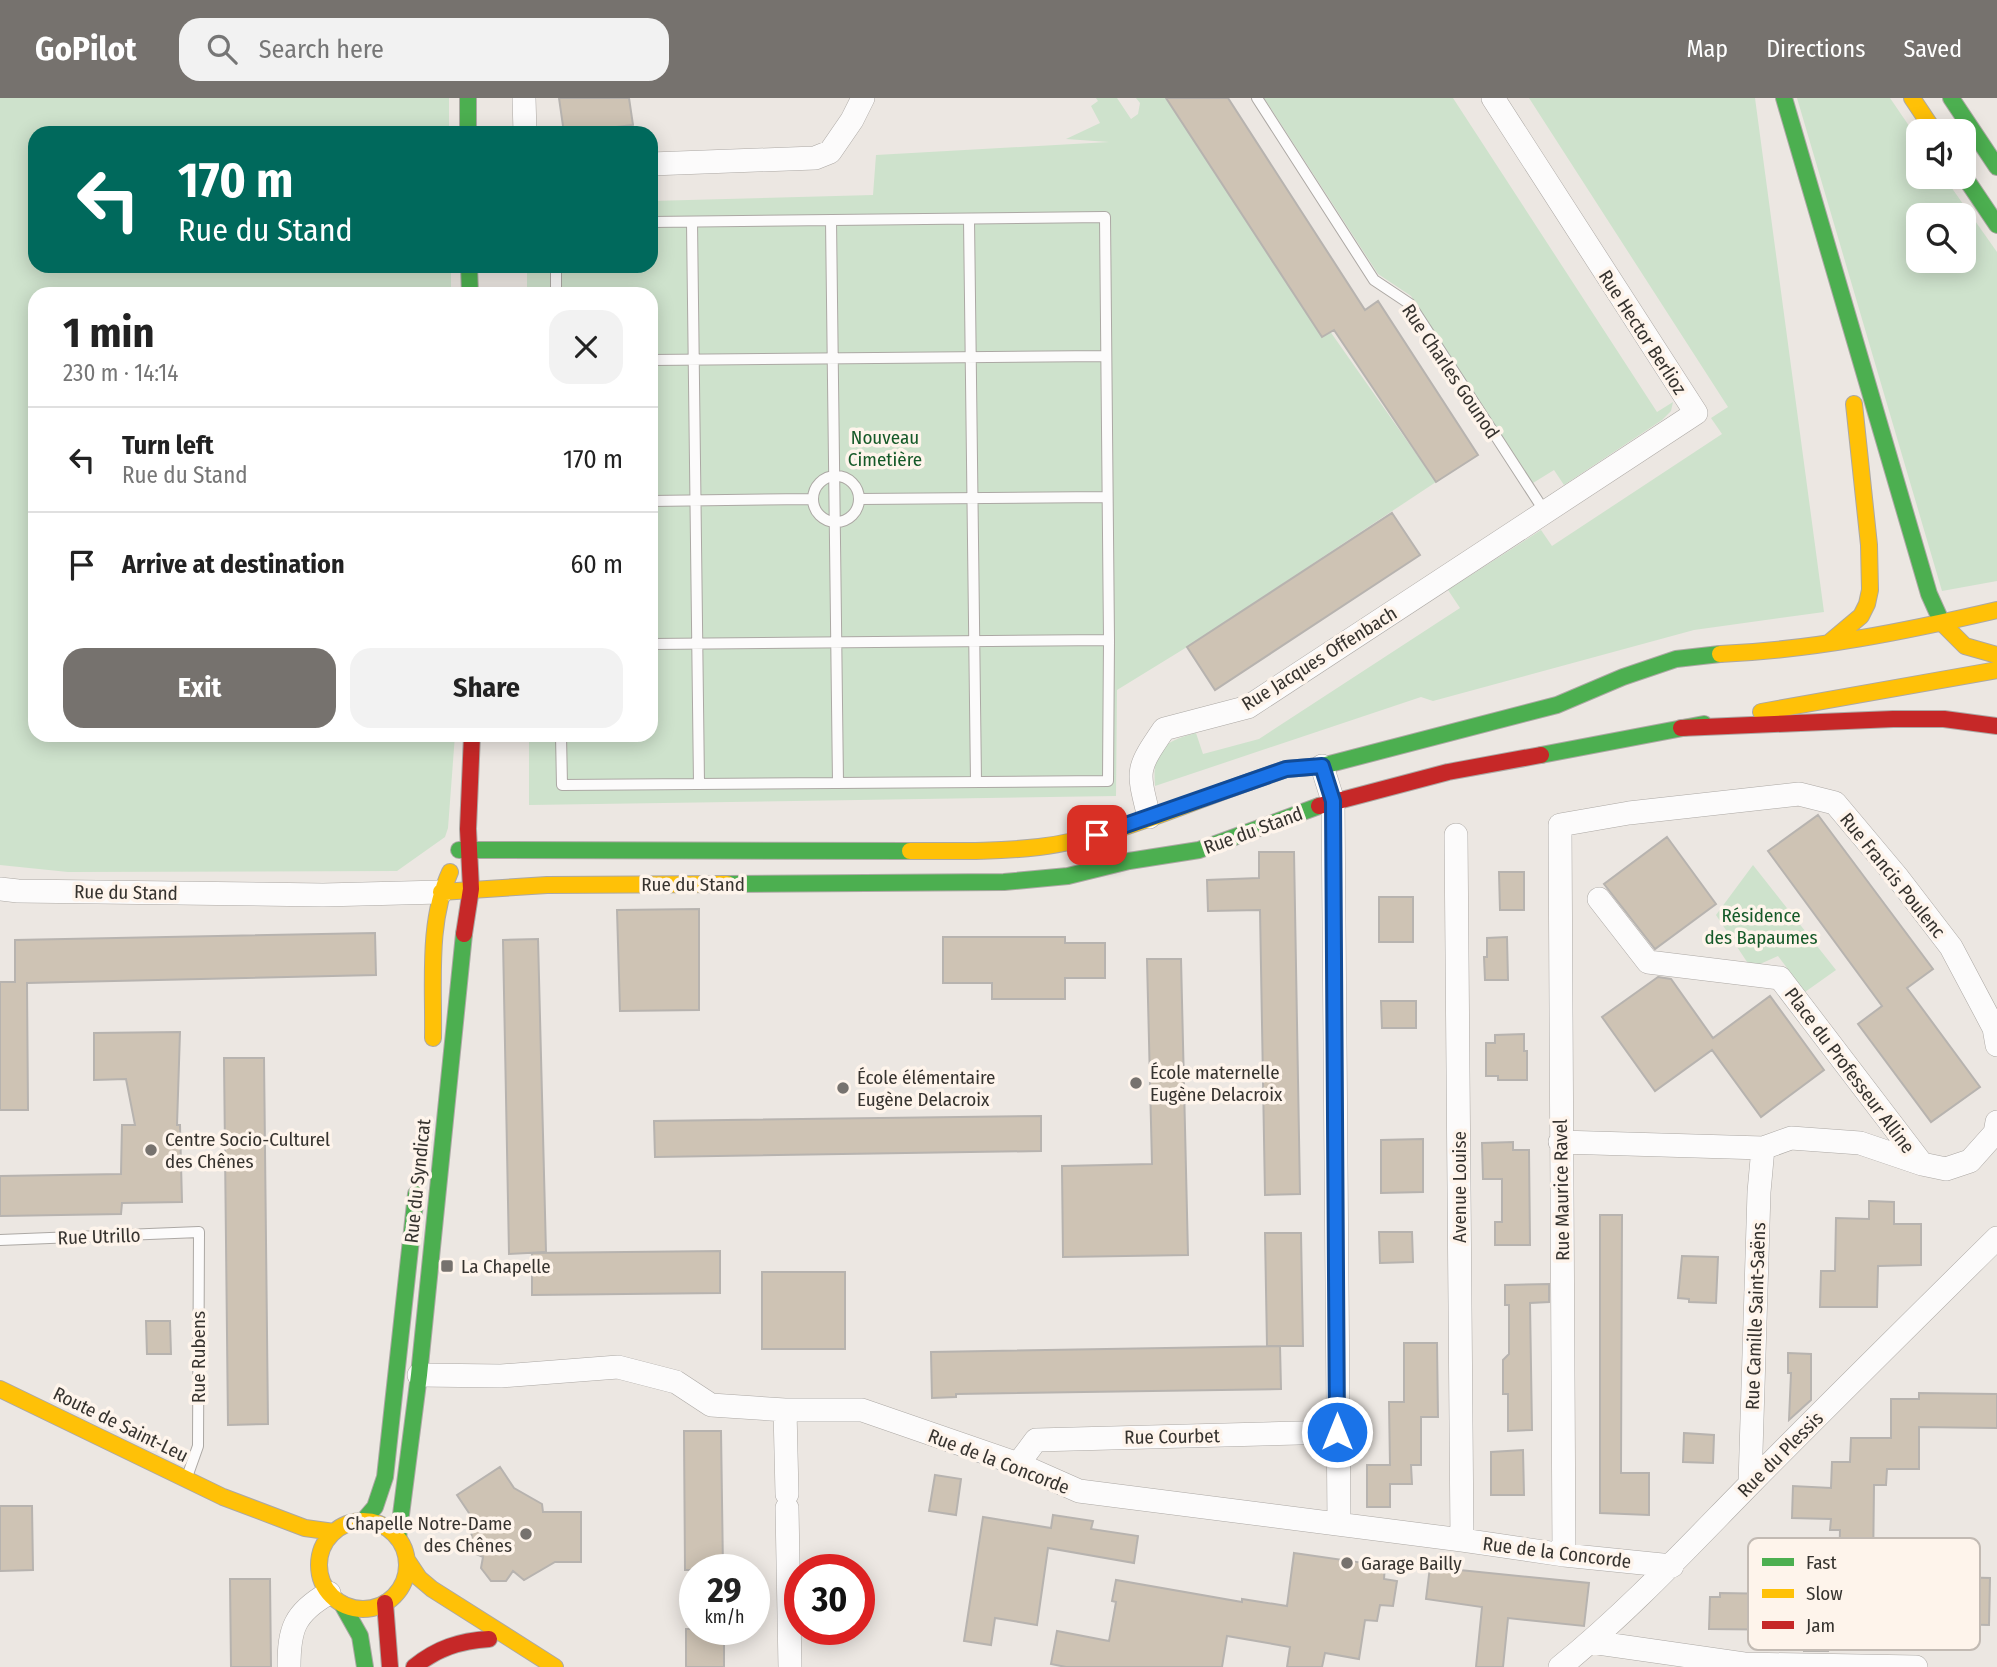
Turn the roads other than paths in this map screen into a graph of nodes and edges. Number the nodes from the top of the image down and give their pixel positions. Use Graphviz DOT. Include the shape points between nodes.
graph roads {
  1 [pos="468,98"];
  2 [pos="524,98"];
  3 [pos="863,98"];
  4 [pos="1257,98"];
  5 [pos="1493,98"];
  6 [pos="1784,98"];
  7 [pos="1912,98"];
  8 [pos="1951,98"];
  9 [pos="1926,119"];
  10 [pos="468,126"];
  11 [pos="525,126"];
  12 [pos="658,164"];
  13 [pos="1997,167"];
  14 [pos="1973,189"];
  15 [pos="969,219"];
  16 [pos="831,220"];
  17 [pos="658,222"];
  18 [pos="692,222"];
  19 [pos="1997,225"];
  20 [pos="1839,291"];
  21 [pos="1105,356"];
  22 [pos="970,357"];
  23 [pos="833,358"];
  24 [pos="694,359"];
  25 [pos="658,360"];
  26 [pos="834,475"];
  27 [pos="1107,497"];
  28 [pos="972,498"];
  29 [pos="811,499"];
  30 [pos="860,499"];
  31 [pos="658,501"];
  32 [pos="696,501"];
  33 [pos="1545,512"];
  34 [pos="835,523"];
  35 [pos="1997,610"];
  36 [pos="1942,623"];
  37 [pos="1109,640"];
  38 [pos="974,641"];
  39 [pos="837,642"];
  40 [pos="1830,642"];
  41 [pos="658,643"];
  42 [pos="697,643"];
  43 [pos="1997,655"];
  44 [pos="1997,670"];
  45 [pos="1997,726"];
  46 [pos="1681,728"];
  47 [pos="472,742"];
  48 [pos="561,742"];
  49 [pos="1322,766"];
  50 [pos="975,782"];
  51 [pos="838,783"];
  52 [pos="699,784"];
  53 [pos="1333,801"];
  54 [pos="1149,817"];
  55 [pos="1560,825"];
  56 [pos="1456,835"];
  57 [pos="464,849"];
  58 [pos="0,889"];
  59 [pos="471,889"];
  60 [pos="441,892"];
  61 [pos="1599,899"];
  62 [pos="1997,1045"];
  63 [pos="432,1056"];
  64 [pos="1997,1122"];
  65 [pos="1560,1142"];
  66 [pos="1763,1148"];
  67 [pos="1922,1164"];
  68 [pos="418,1177"];
  69 [pos="199,1233"];
  70 [pos="1997,1238"];
  71 [pos="0,1240"];
  72 [pos="419,1375"];
  73 [pos="0,1389"];
  74 [pos="785,1410"];
  75 [pos="1337,1432"];
  76 [pos="1018,1464"];
  77 [pos="186,1479"];
  78 [pos="1750,1484"];
  79 [pos="223,1497"];
  80 [pos="363,1521"];
  81 [pos="1339,1524"];
  82 [pos="334,1532"];
  83 [pos="398,1538"];
  84 [pos="290,1539"];
  85 [pos="1462,1539"];
  86 [pos="305,1552"];
  87 [pos="1564,1555"];
  88 [pos="407,1560"];
  89 [pos="318,1566"];
  90 [pos="1672,1566"];
  91 [pos="335,1599"];
  92 [pos="390,1600"];
  93 [pos="412,1600"];
  94 [pos="435,1610"];
  95 [pos="489,1639"];
  96 [pos="1591,1642"];
  97 [pos="289,1667"];
  98 [pos="365,1667"];
  99 [pos="390,1667"];
  100 [pos="414,1667"];
  101 [pos="546,1667"];
  102 [pos="555,1667"];
  103 [pos="790,1667"];
  104 [pos="1560,1667"];
  105 [pos="1916,1667"];
  1 -- 10 [label="main road"];
  2 -- 11 [label="street"];
  3 -- 12 [label="street" via="830,152 815,158"];
  4 -- 33 [label="lane, Rue Charles Gounod" via="1374,280 1410,304"];
  5 -- 33 [label="street, Rue Hector Berlioz" via="1696,413"];
  6 -- 20 [label="main road"];
  7 -- 9 [label="main road"];
  8 -- 13 [label="main road"];
  14 -- 19 [label="main road"];
  15 -- 16 [label="lane"];
  15 -- 21 [label="lane" via="1105,217"];
  15 -- 22 [label="lane"];
  16 -- 18 [label="lane"];
  16 -- 23 [label="lane"];
  17 -- 18 [label="lane"];
  18 -- 24 [label="lane"];
  20 -- 36 [label="main road" via="1929,594"];
  20 -- 40 [label="main road" via="1871,572 1868,604 1854,624"];
  21 -- 22 [label="lane"];
  21 -- 27 [label="lane"];
  22 -- 23 [label="lane"];
  22 -- 28 [label="lane"];
  23 -- 24 [label="lane"];
  23 -- 26 [label="lane"];
  24 -- 25 [label="lane"];
  24 -- 32 [label="lane"];
  26 -- 29 [label="lane" via="814,488"];
  26 -- 30 [label="lane" via="847,478"];
  26 -- 34 [label="lane"];
  27 -- 28 [label="lane"];
  27 -- 37 [label="lane"];
  28 -- 30 [label="lane"];
  28 -- 38 [label="lane"];
  29 -- 32 [label="lane"];
  29 -- 34 [label="lane" via="823,520"];
  30 -- 34 [label="lane" via="848,520"];
  31 -- 32 [label="lane"];
  32 -- 42 [label="lane"];
  33 -- 54 [label="street, Rue Jacques Offenbach" via="1248,707 1164,729 1139,772"];
  34 -- 39 [label="lane"];
  35 -- 36 [label="main road, Rue du Stand"];
  36 -- 40 [label="main road, Rue du Stand"];
  36 -- 43 [label="main road" via="1965,646"];
  37 -- 38 [label="lane"];
  37 -- 50 [label="lane" via="1108,781"];
  38 -- 39 [label="lane"];
  38 -- 50 [label="lane"];
  39 -- 42 [label="lane"];
  39 -- 51 [label="lane"];
  40 -- 49 [label="main road, Rue du Stand" via="1775,652 1676,659 1557,705"];
  41 -- 42 [label="lane"];
  42 -- 52 [label="lane"];
  44 -- 46 [label="main road"];
  45 -- 46 [label="main road" via="1906,719"];
  46 -- 53 [label="main road, Rue du Stand" via="1537,753"];
  47 -- 57 [label="main road, Rue du Syndicat"];
  48 -- 52 [label="lane" via="562,785"];
  49 -- 53 [label="street"];
  49 -- 54 [label="main road, Rue du Stand" via="1286,769"];
  50 -- 51 [label="lane"];
  51 -- 52 [label="lane"];
  53 -- 59 [label="main road, Rue du Stand" via="1199,850 1046,879"];
  53 -- 75 [label="street"];
  54 -- 57 [label="main road, Rue du Stand" via="1070,842 982,851"];
  55 -- 62 [label="street, Rue Francis Poulenc" via="1799,794 1835,803 1951,947 1994,1028"];
  55 -- 65 [label="street, Rue Maurice Ravel"];
  56 -- 85 [label="street, Avenue Louise"];
  57 -- 59 [label="main road, Rue du Syndicat"];
  57 -- 60 [label="main road, Rue du Syndicat"];
  58 -- 60 [label="street, Rue du Stand" via="323,895"];
  59 -- 60 [label="main road, Rue du Stand"];
  59 -- 72 [label="main road, Rue du Syndicat"];
  60 -- 63 [label="main road, Rue du Syndicat"];
  61 -- 67 [label="street, Place du Professeur Alline" via="1648,962 1780,978"];
  64 -- 67 [label="street" via="1995,1133 1970,1161 1946,1168"];
  65 -- 66 [label="street"];
  65 -- 87 [label="street, Rue Maurice Ravel"];
  66 -- 67 [label="street" via="1791,1138 1860,1143"];
  66 -- 78 [label="street, Rue Camille Saint-Saëns"];
  68 -- 80 [label="main road, Rue du Syndicat" via="385,1477 372,1513"];
  69 -- 71 [label="lane, Rue Utrillo"];
  69 -- 77 [label="lane, Rue Rubens" via="198,1446"];
  70 -- 78 [label="street, Rue du Plessis"];
  72 -- 74 [label="street, Rue de la Concorde" via="500,1376 618,1367 676,1382 711,1405"];
  72 -- 83 [label="main road, Rue du Syndicat"];
  73 -- 77 [label="main road, Route de Saint-Leu"];
  74 -- 76 [label="street, Rue de la Concorde" via="862,1410"];
  74 -- 103 [label="street"];
  75 -- 76 [label="street, Rue Courbet" via="1036,1440"];
  75 -- 81 [label="street"];
  76 -- 81 [label="street, Rue de la Concorde" via="1079,1491"];
  77 -- 79 [label="main road, Route de Saint-Leu"];
  78 -- 90 [label="street, Rue du Plessis"];
  79 -- 82 [label="main road, Route de Saint-Leu" via="305,1528"];
  79 -- 84 [label="main road, Route de Saint-Leu"];
  80 -- 82 [label="main road"];
  80 -- 83 [label="main road" via="385,1527"];
  81 -- 85 [label="street, Rue de la Concorde"];
  82 -- 89 [label="main road" via="322,1547"];
  83 -- 88 [label="main road"];
  85 -- 87 [label="street, Rue de la Concorde"];
  86 -- 89 [label="main road"];
  87 -- 90 [label="street, Rue de la Concorde"];
  88 -- 92 [label="main road" via="405,1579"];
  88 -- 102 [label="main road" via="432,1589"];
  89 -- 91 [label="main road" via="322,1583"];
  90 -- 96 [label="street, Rue du Plessis"];
  91 -- 92 [label="main road" via="363,1609"];
  91 -- 97 [label="street" via="303,1611 296,1620 289,1643"];
  91 -- 98 [label="main road" via="360,1636"];
  92 -- 93 [label="main road"];
  92 -- 99 [label="main road"];
  94 -- 95 [label="main road"];
  95 -- 100 [label="main road" via="449,1644"];
  95 -- 101 [label="main road"];
  96 -- 104 [label="street, Rue du Plessis"];
  96 -- 105 [label="street" via="1744,1664"];
}
